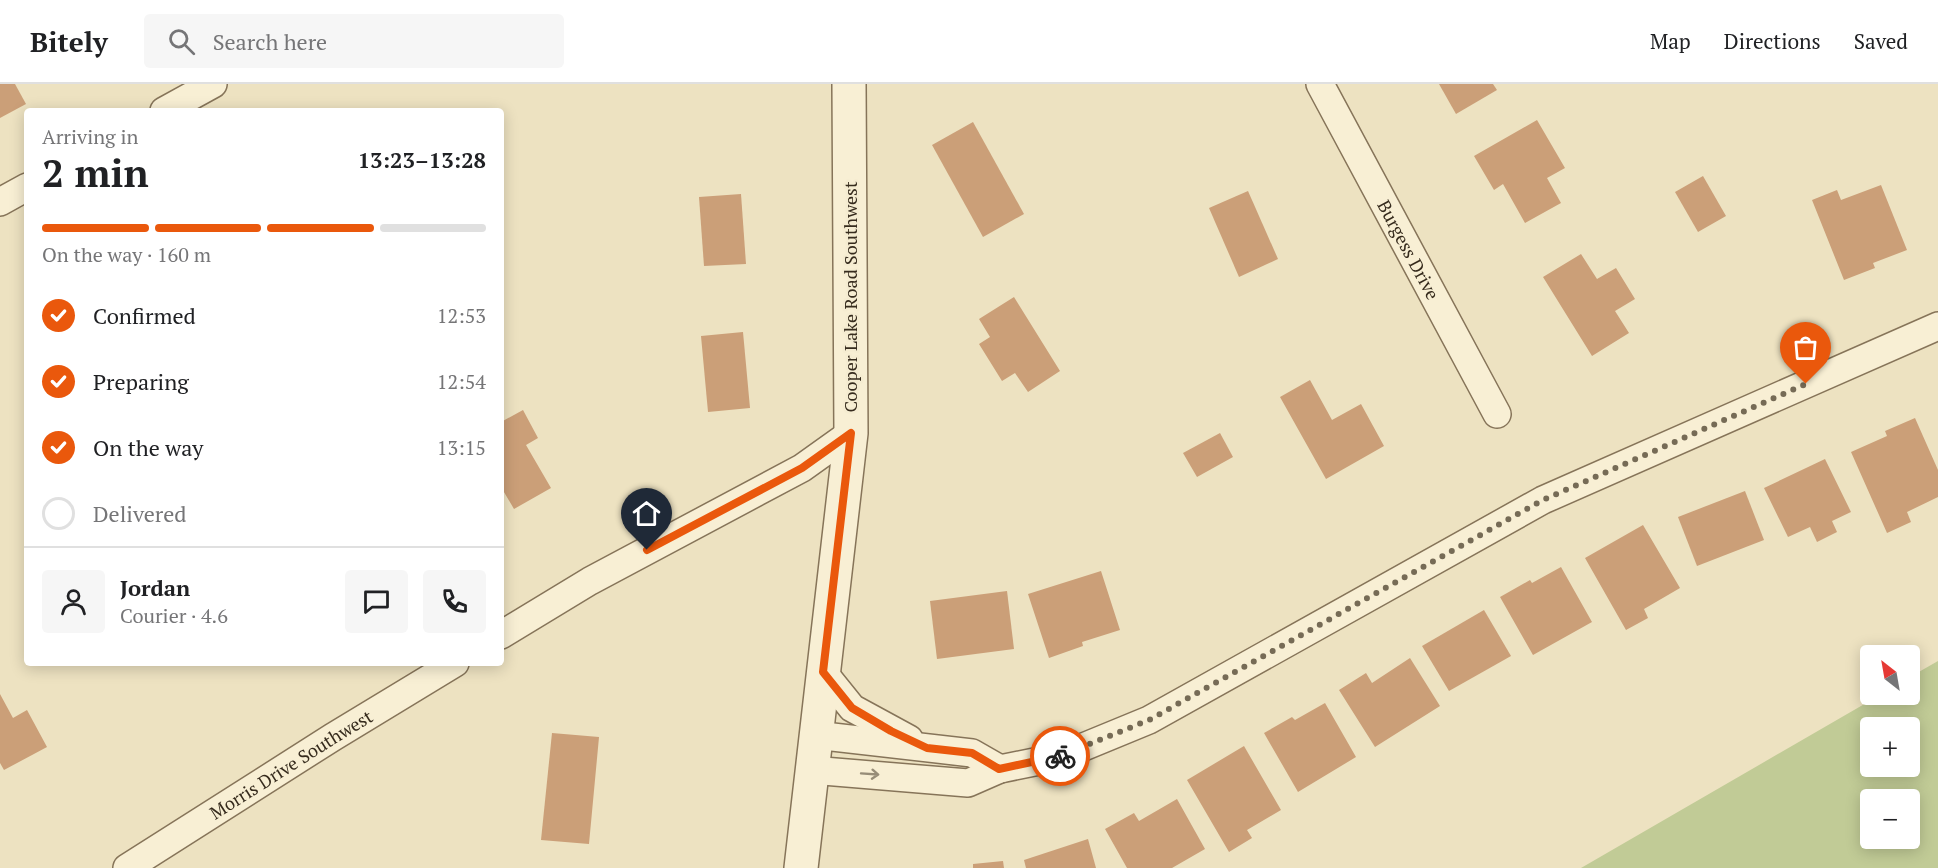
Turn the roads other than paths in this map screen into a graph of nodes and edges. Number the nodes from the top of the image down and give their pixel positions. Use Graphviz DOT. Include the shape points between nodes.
graph roads {
  1 [pos="213,84"];
  2 [pos="849,84"];
  3 [pos="1320,84"];
  4 [pos="169,108"];
  5 [pos="24,189"];
  6 [pos="0,202"];
  7 [pos="1938,326"];
  8 [pos="1497,414"];
  9 [pos="851,433"];
  10 [pos="504,633"];
  11 [pos="450,666"];
  12 [pos="823,672"];
  13 [pos="815,735"];
  14 [pos="927,748"];
  15 [pos="999,769"];
  16 [pos="812,770"];
  17 [pos="127,868"];
  18 [pos="801,868"];
  1 -- 4 [label="street"];
  2 -- 9 [label="street, Cooper Lake Road Southwest"];
  3 -- 8 [label="street, Burgess Drive"];
  5 -- 6 [label="street"];
  7 -- 15 [label="street" via="1543,500 1149,720 1059,757"];
  9 -- 10 [label="street" via="802,468 590,581"];
  9 -- 12 [label="street, Cooper Lake Road Southwest"];
  11 -- 17 [label="street, Morris Drive Southwest"];
  12 -- 13 [label="street, Cooper Lake Road Southwest"];
  12 -- 14 [label="street" via="852,708"];
  13 -- 14 [label="street"];
  13 -- 16 [label="street, Cooper Lake Road Southwest"];
  14 -- 15 [label="street" via="972,753"];
  16 -- 15 [label="street, one-way" via="968,783"];
  16 -- 18 [label="street, Cooper Lake Road Southwest"];
}
